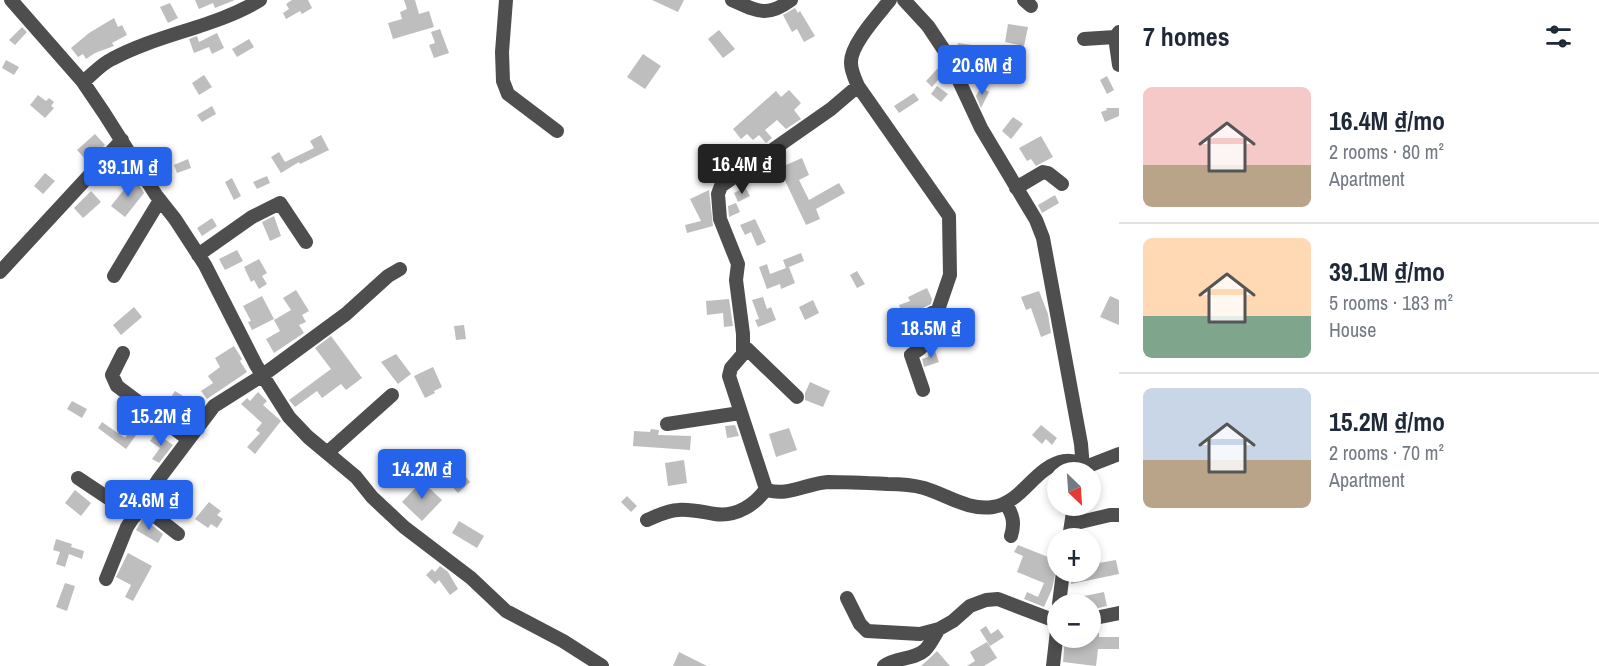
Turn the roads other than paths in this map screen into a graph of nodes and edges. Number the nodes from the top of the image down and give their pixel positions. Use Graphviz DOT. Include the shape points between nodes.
graph roads {
  1 [pos="11,0"];
  2 [pos="260,0"];
  3 [pos="506,0"];
  4 [pos="732,0"];
  5 [pos="791,0"];
  6 [pos="890,0"];
  7 [pos="904,0"];
  8 [pos="1117,34"];
  9 [pos="1084,39"];
  10 [pos="1119,65"];
  11 [pos="83,82"];
  12 [pos="858,86"];
  13 [pos="557,131"];
  14 [pos="122,140"];
  15 [pos="1062,184"];
  16 [pos="1016,188"];
  17 [pos="160,200"];
  18 [pos="306,242"];
  19 [pos="6,255"];
  20 [pos="198,255"];
  21 [pos="400,269"];
  22 [pos="0,272"];
  23 [pos="114,276"];
  24 [pos="743,345"];
  25 [pos="123,353"];
  26 [pos="263,375"];
  27 [pos="923,390"];
  28 [pos="392,395"];
  29 [pos="797,397"];
  30 [pos="740,413"];
  31 [pos="667,424"];
  32 [pos="188,439"];
  33 [pos="327,453"];
  34 [pos="1119,454"];
  35 [pos="1082,462"];
  36 [pos="1098,462"];
  37 [pos="1047,469"];
  38 [pos="78,478"];
  39 [pos="766,489"];
  40 [pos="1006,504"];
  41 [pos="138,511"];
  42 [pos="1119,515"];
  43 [pos="1073,516"];
  44 [pos="647,520"];
  45 [pos="1072,524"];
  46 [pos="1071,528"];
  47 [pos="178,534"];
  48 [pos="1011,536"];
  49 [pos="106,579"];
  50 [pos="847,598"];
  51 [pos="1119,613"];
  52 [pos="1101,617"];
  53 [pos="1047,618"];
  54 [pos="939,629"];
  55 [pos="1055,648"];
  56 [pos="602,666"];
  57 [pos="884,666"];
  58 [pos="1053,666"];
  1 -- 11 [label="street"];
  2 -- 11 [label="street" via="117,56"];
  3 -- 13 [label="street" via="502,52 503,81 508,94"];
  4 -- 5 [label="street" via="766,13"];
  6 -- 12 [label="street" via="852,53 850,62"];
  7 -- 16 [label="street" via="940,42 981,128"];
  8 -- 9 [label="street"];
  8 -- 10 [label="street"];
  11 -- 14 [label="street"];
  12 -- 24 [label="street" via="721,186 720,219 738,264"];
  12 -- 27 [label="street" via="949,216 950,275 938,310 917,321 921,348 911,355"];
  14 -- 17 [label="street"];
  14 -- 19 [label="street"];
  15 -- 16 [label="street" via="1043,172"];
  16 -- 35 [label="street" via="1043,238"];
  17 -- 20 [label="street"];
  17 -- 23 [label="street"];
  18 -- 20 [label="street" via="281,204 277,204"];
  19 -- 22 [label="street"];
  20 -- 26 [label="street"];
  21 -- 26 [label="street"];
  24 -- 29 [label="street"];
  24 -- 30 [label="street" via="743,354 729,376"];
  25 -- 32 [label="street" via="112,375 117,386"];
  26 -- 32 [label="street" via="214,406"];
  26 -- 33 [label="street" via="289,417"];
  28 -- 33 [label="street"];
  30 -- 31 [label="street"];
  30 -- 39 [label="street"];
  32 -- 41 [label="street"];
  33 -- 56 [label="street" via="404,527 471,578 506,611"];
  34 -- 36 [label="street"];
  37 -- 40 [label="street"];
  38 -- 41 [label="street"];
  39 -- 40 [label="street" via="783,492 827,482 890,484 923,488 977,508"];
  39 -- 44 [label="street" via="751,506 741,510 717,515 695,509 674,510"];
  40 -- 48 [label="street" via="1012,513"];
  41 -- 47 [label="street"];
  41 -- 49 [label="street" via="127,527"];
  42 -- 45 [label="street"];
  43 -- 45 [label="street"];
  45 -- 46 [label="street"];
  50 -- 54 [label="street" via="867,631 920,634"];
  51 -- 52 [label="street"];
  53 -- 54 [label="street" via="998,599 986,600 970,606"];
  54 -- 57 [label="street" via="919,654"];
  55 -- 58 [label="street"];
}
